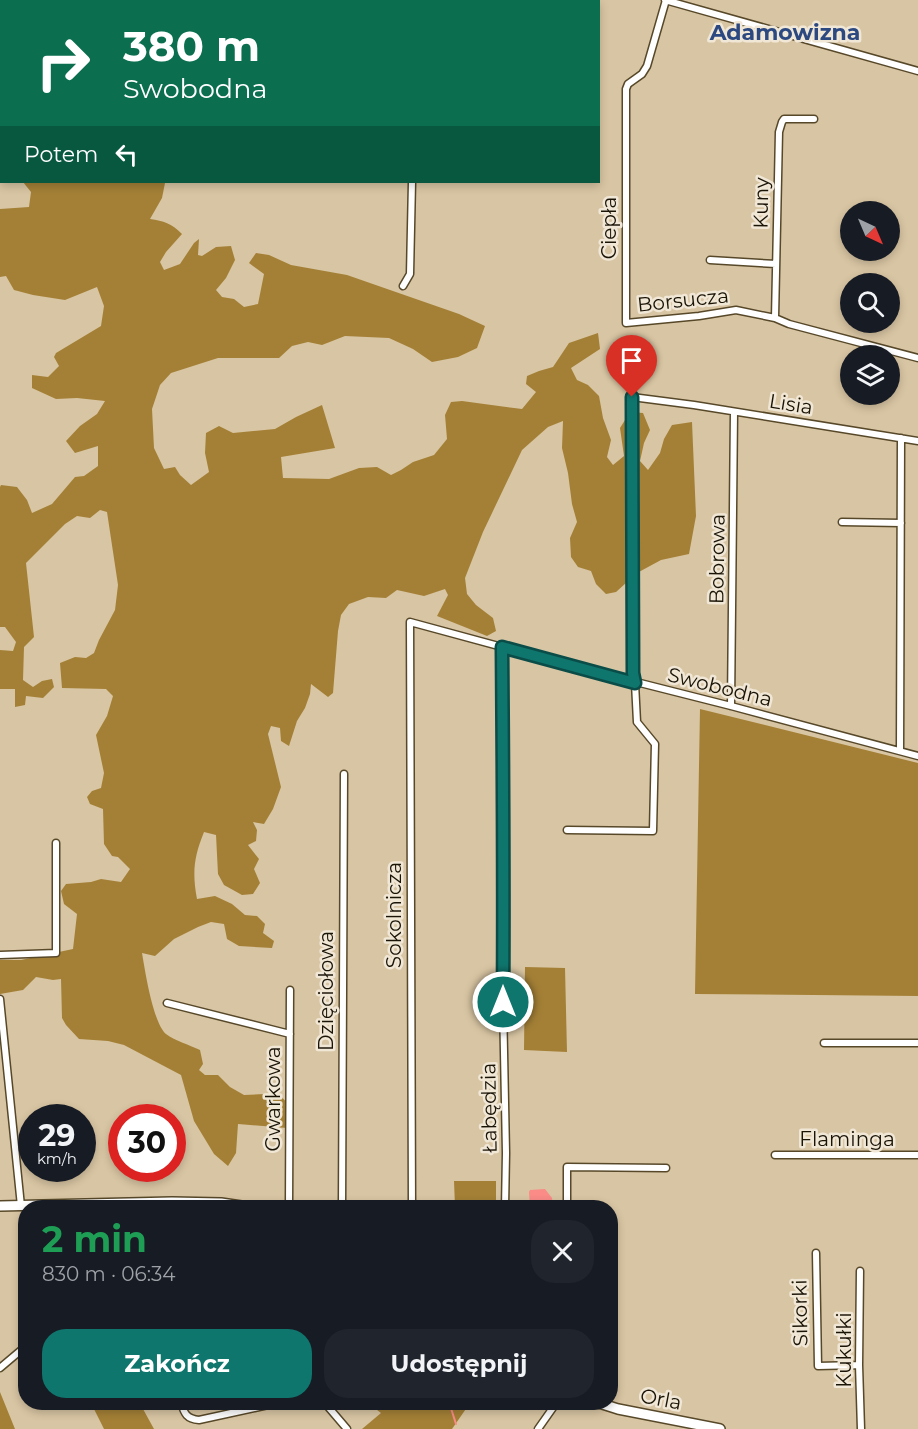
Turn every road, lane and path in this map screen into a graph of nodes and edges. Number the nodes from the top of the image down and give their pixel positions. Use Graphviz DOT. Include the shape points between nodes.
graph roads {
  1 [pos="666,0"];
  2 [pos="918,71"];
  3 [pos="814,119"];
  4 [pos="412,183"];
  5 [pos="710,260"];
  6 [pos="776,264"];
  7 [pos="404,286"];
  8 [pos="775,318"];
  9 [pos="626,323"];
  10 [pos="918,358"];
  11 [pos="734,412"];
  12 [pos="901,438"];
  13 [pos="918,441"];
  14 [pos="842,522"];
  15 [pos="901,523"];
  16 [pos="410,622"];
  17 [pos="502,647"];
  18 [pos="635,683"];
  19 [pos="731,706"];
  20 [pos="900,751"];
  21 [pos="918,756"];
  22 [pos="344,774"];
  23 [pos="567,830"];
  24 [pos="56,843"];
  25 [pos="0,955"];
  26 [pos="290,990"];
  27 [pos="0,999"];
  28 [pos="167,1003"];
  29 [pos="290,1034"];
  30 [pos="824,1043"];
  31 [pos="918,1043"];
  32 [pos="775,1155"];
  33 [pos="918,1155"];
  34 [pos="666,1168"];
  35 [pos="20,1200"];
  36 [pos="289,1200"];
  37 [pos="342,1200"];
  38 [pos="412,1200"];
  39 [pos="505,1200"];
  40 [pos="567,1200"];
  41 [pos="0,1206"];
  42 [pos="18,1206"];
  43 [pos="816,1253"];
  44 [pos="860,1271"];
  45 [pos="18,1353"];
  46 [pos="860,1365"];
  47 [pos="0,1368"];
  48 [pos="618,1409"];
  49 [pos="183,1410"];
  50 [pos="245,1410"];
  51 [pos="331,1410"];
  52 [pos="551,1410"];
  53 [pos="347,1429"];
  54 [pos="538,1429"];
  55 [pos="720,1429"];
  56 [pos="861,1429"];
  1 -- 2 [label="street"];
  1 -- 9 [label="street, Ciepła" via="647,66 626,89"];
  3 -- 6 [label="street, Kuny" via="784,119 779,132"];
  4 -- 7 [label="street" via="410,274"];
  5 -- 6 [label="street"];
  6 -- 8 [label="street, Kuny"];
  8 -- 9 [label="street, Borsucza" via="736,310"];
  8 -- 10 [label="street, Borsucza"];
  11 -- 12 [label="street, Lisia"];
  11 -- 18 [label="street, Lisia" via="632,397"];
  11 -- 19 [label="street, Bobrowa"];
  12 -- 13 [label="street, Lisia"];
  12 -- 15 [label="street"];
  14 -- 15 [label="street"];
  15 -- 20 [label="street"];
  16 -- 17 [label="street, Swobodna"];
  16 -- 38 [label="street, Sokolnicza"];
  17 -- 18 [label="street, Swobodna"];
  17 -- 39 [label="street, Łabędzia"];
  18 -- 19 [label="street, Swobodna"];
  18 -- 23 [label="street" via="638,723 655,744 652,831"];
  19 -- 20 [label="street, Swobodna"];
  20 -- 21 [label="street, Swobodna"];
  22 -- 37 [label="street, Dzięciołowa"];
  24 -- 25 [label="street" via="56,953"];
  26 -- 29 [label="street, Gwarkowa"];
  27 -- 35 [label="street"];
  28 -- 29 [label="street"];
  29 -- 36 [label="street, Gwarkowa"];
  30 -- 31 [label="street"];
  32 -- 33 [label="street, Flaminga"];
  34 -- 40 [label="street" via="567,1167"];
  41 -- 42 [label="street"];
  43 -- 46 [label="street, Sikorki" via="818,1366"];
  44 -- 46 [label="street, Kukułki"];
  45 -- 47 [label="street"];
  46 -- 56 [label="street, Kukułki"];
  48 -- 55 [label="street, Orla"];
  49 -- 50 [label="street" via="189,1418 199,1420"];
  51 -- 53 [label="street"];
  52 -- 54 [label="street"];
}
